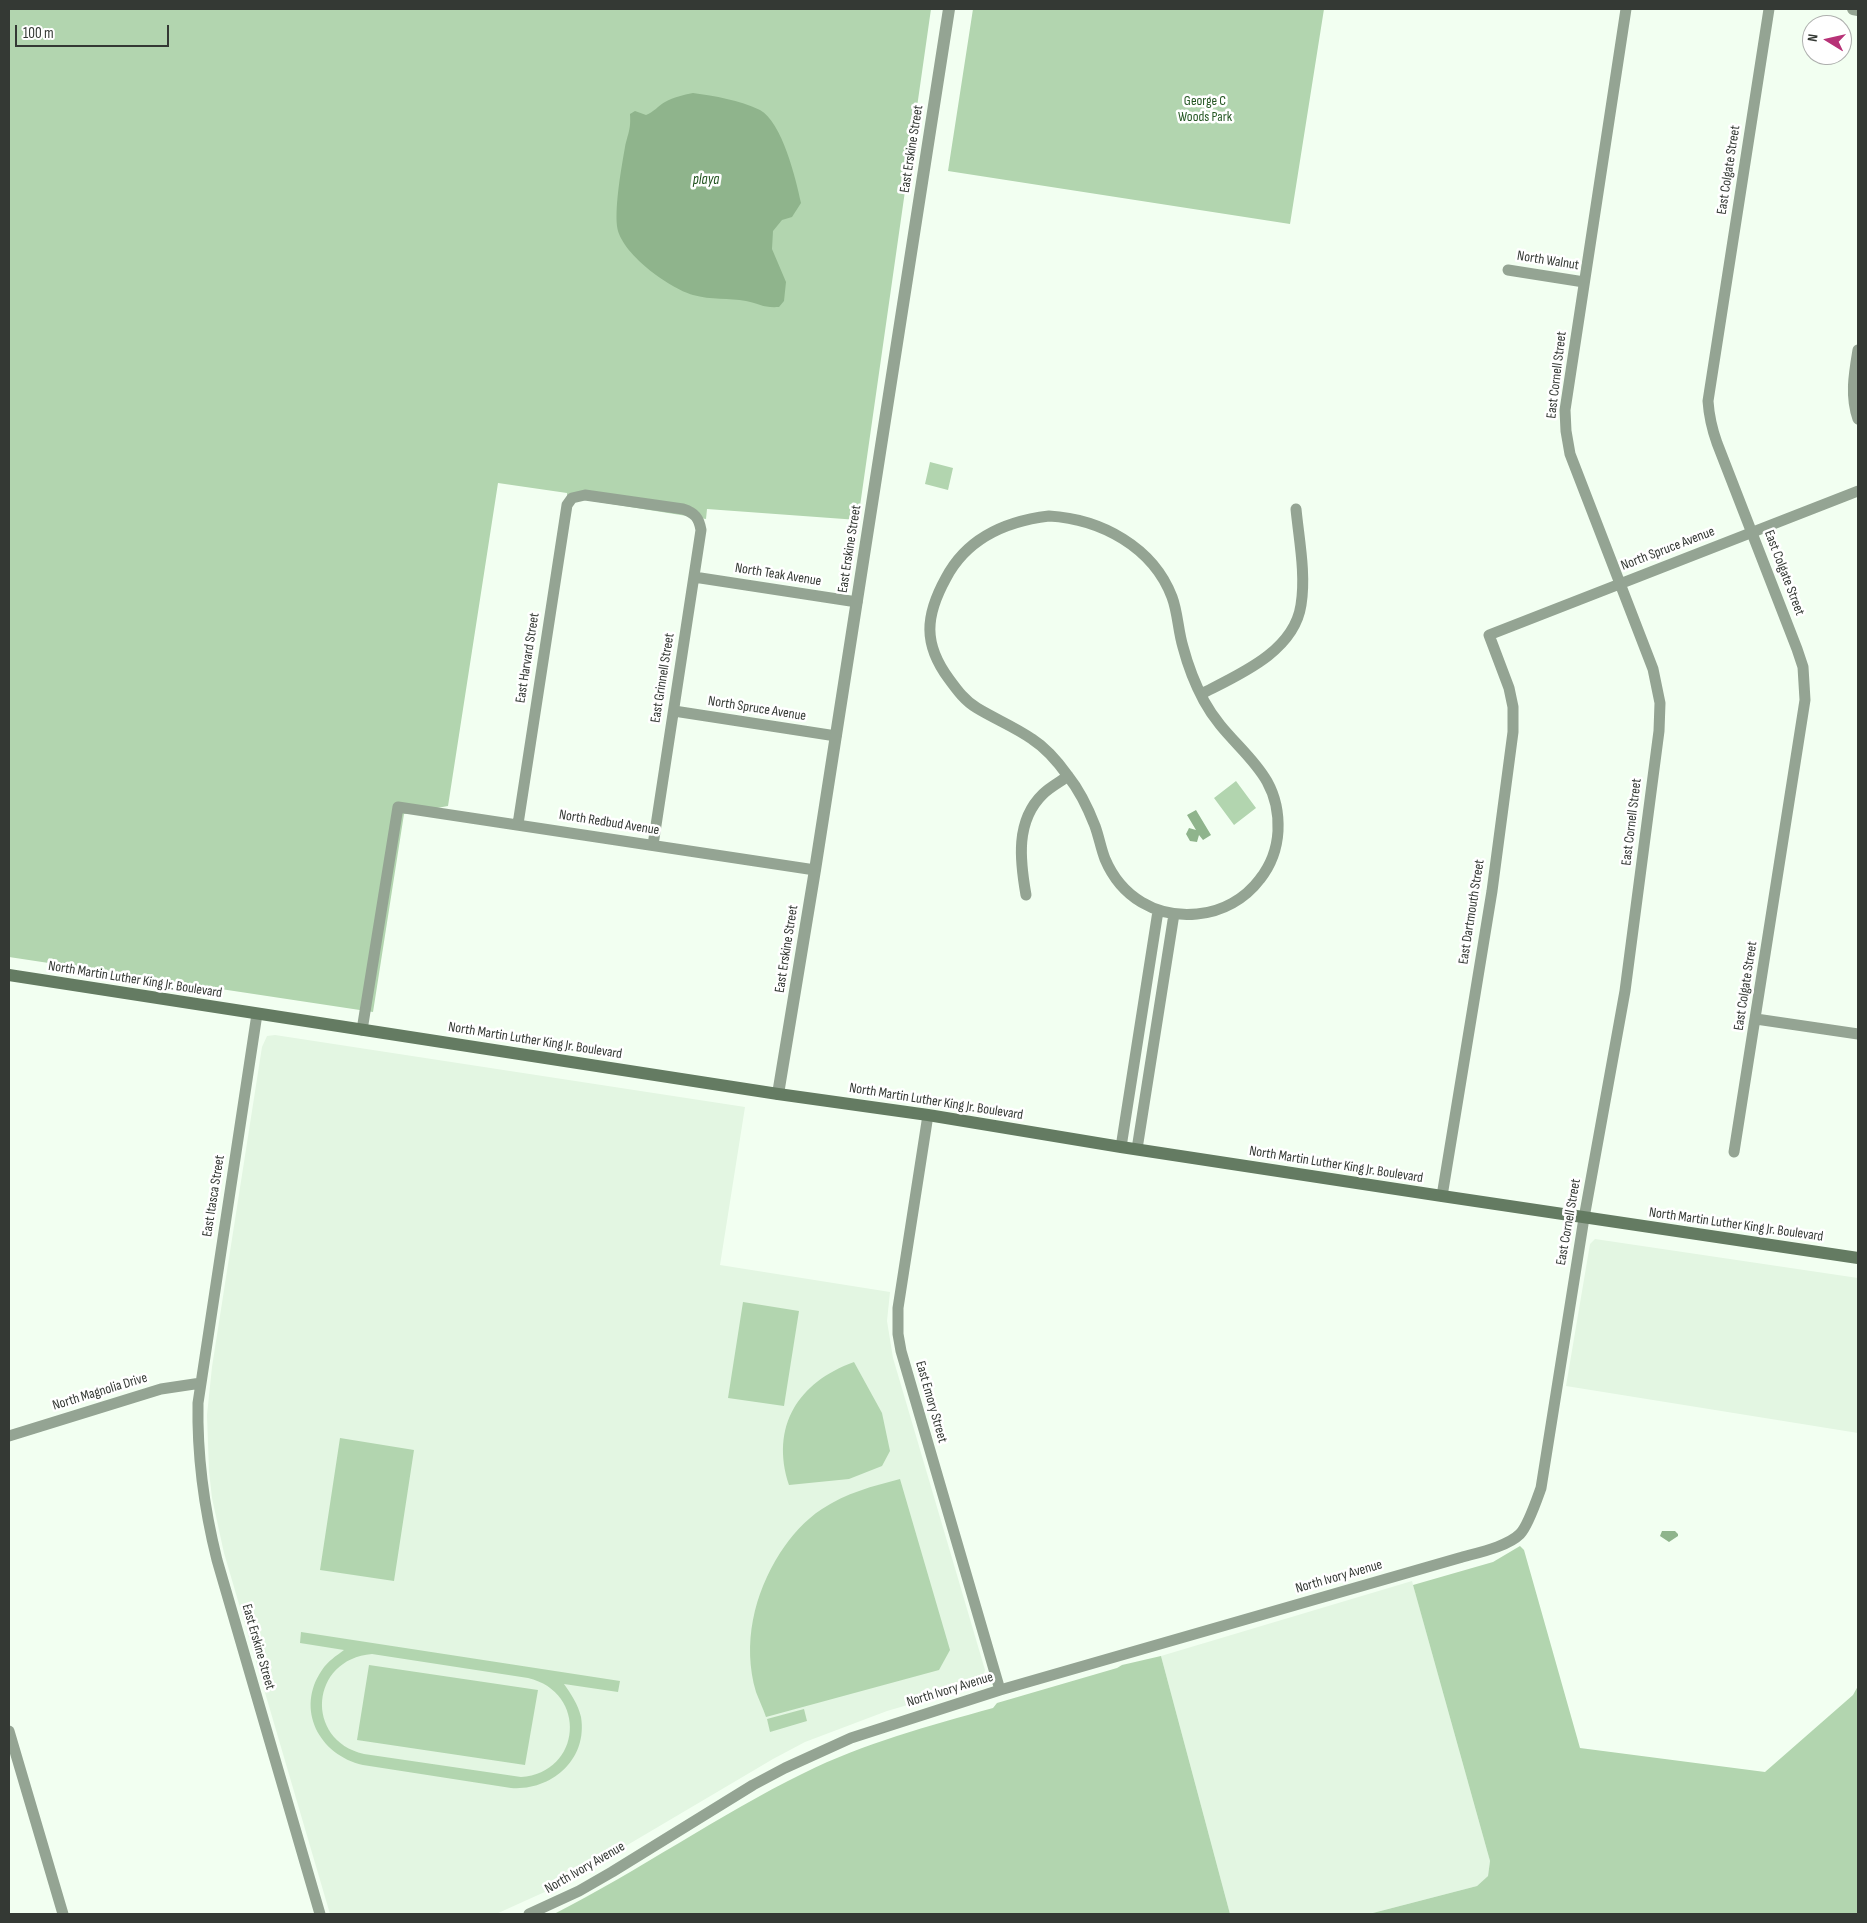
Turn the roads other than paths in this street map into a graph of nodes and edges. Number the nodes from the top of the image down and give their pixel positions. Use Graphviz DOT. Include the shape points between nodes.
graph roads {
  1 [pos="949,9"];
  2 [pos="1626,9"];
  3 [pos="1769,9"];
  4 [pos="1852,9"];
  5 [pos="1858,10"];
  6 [pos="1508,270"];
  7 [pos="1584,282"];
  8 [pos="1858,350"];
  9 [pos="1858,420"];
  10 [pos="1858,491"];
  11 [pos="1296,508"];
  12 [pos="697,516"];
  13 [pos="1752,532"];
  14 [pos="694,577"];
  15 [pos="1620,584"];
  16 [pos="857,602"];
  17 [pos="1489,635"];
  18 [pos="1201,694"];
  19 [pos="674,711"];
  20 [pos="836,736"];
  21 [pos="1068,776"];
  22 [pos="518,824"];
  23 [pos="653,845"];
  24 [pos="815,870"];
  25 [pos="1026,894"];
  26 [pos="1158,911"];
  27 [pos="1174,914"];
  28 [pos="9,976"];
  29 [pos="257,1014"];
  30 [pos="1756,1018"];
  31 [pos="362,1030"];
  32 [pos="1858,1034"];
  33 [pos="778,1094"];
  34 [pos="928,1115"];
  35 [pos="1121,1147"];
  36 [pos="1137,1149"];
  37 [pos="1734,1152"];
  38 [pos="1442,1196"];
  39 [pos="1584,1218"];
  40 [pos="1858,1258"];
  41 [pos="201,1382"];
  42 [pos="9,1436"];
  43 [pos="1412,1572"];
  44 [pos="1000,1690"];
  45 [pos="9,1731"];
  46 [pos="62,1914"];
  47 [pos="320,1914"];
  48 [pos="529,1914"];
  1 -- 16 [label="street, East Erskine Street"];
  2 -- 7 [label="street, East Cornell Street"];
  3 -- 13 [label="street, East Colgate Street" via="1708,401 1710,423"];
  4 -- 5 [label="street"];
  6 -- 7 [label="street, North Walnut"];
  7 -- 15 [label="street, East Cornell Street" via="1565,410 1566,431 1570,454"];
  8 -- 9 [label="street" via="1852,391"];
  10 -- 13 [label="street, North Spruce Avenue"];
  11 -- 18 [label="street" via="1303,588 1298,619 1287,636 1262,660"];
  12 -- 14 [label="street, East Grinnell Street" via="701,530"];
  12 -- 22 [label="street, East Harvard Street" via="684,509 585,495 572,498 567,505"];
  13 -- 15 [label="street, North Spruce Avenue"];
  13 -- 30 [label="street, East Colgate Street" via="1798,649 1805,684"];
  14 -- 16 [label="street, North Teak Avenue"];
  14 -- 19 [label="street, East Grinnell Street"];
  15 -- 17 [label="street, North Spruce Avenue"];
  15 -- 39 [label="street, East Cornell Street" via="1653,669 1660,717 1625,991"];
  16 -- 20 [label="street, East Erskine Street"];
  17 -- 38 [label="street, East Dartmouth Street" via="1509,688 1513,732 1492,891"];
  18 -- 21 [label="street" via="1183,647 1171,595 1163,579 1138,550 1122,538 1086,521 1050,516 1006,525 979,539 948,573 933,608 930,630 936,661 967,701 1032,738"];
  18 -- 27 [label="street" via="1222,728 1269,782 1277,809 1278,836 1268,868 1244,895 1211,912"];
  19 -- 20 [label="street, North Spruce Avenue"];
  19 -- 23 [label="street, East Grinnell Street"];
  20 -- 24 [label="street, East Erskine Street"];
  21 -- 25 [label="street" via="1043,794 1027,819 1021,853"];
  21 -- 26 [label="street" via="1090,813 1112,873 1135,897"];
  22 -- 23 [label="street, North Redbud Avenue"];
  22 -- 31 [label="street, North Redbud Avenue" via="398,807"];
  23 -- 24 [label="street, North Redbud Avenue"];
  24 -- 33 [label="street, East Erskine Street"];
  26 -- 27 [label="street"];
  26 -- 35 [label="street"];
  27 -- 36 [label="street"];
  28 -- 29 [label="main road, North Martin Luther King Jr. Boulevard"];
  29 -- 31 [label="main road, North Martin Luther King Jr. Boulevard"];
  29 -- 41 [label="street, East Itasca Street"];
  30 -- 32 [label="street"];
  30 -- 37 [label="street, East Colgate Street"];
  31 -- 33 [label="main road, North Martin Luther King Jr. Boulevard"];
  33 -- 34 [label="main road, North Martin Luther King Jr. Boulevard"];
  34 -- 35 [label="main road, North Martin Luther King Jr. Boulevard"];
  34 -- 44 [label="street, East Emory Street" via="898,1308 898,1334"];
  35 -- 36 [label="main road, North Martin Luther King Jr. Boulevard"];
  36 -- 38 [label="main road, North Martin Luther King Jr. Boulevard"];
  38 -- 39 [label="main road, North Martin Luther King Jr. Boulevard"];
  39 -- 40 [label="main road, North Martin Luther King Jr. Boulevard"];
  39 -- 43 [label="street, East Cornell Street" via="1536,1503 1520,1533 1508,1542"];
  41 -- 42 [label="street, North Magnolia Drive" via="161,1389"];
  41 -- 47 [label="street, East Erskine Street" via="198,1450 208,1525"];
  43 -- 44 [label="street, North Ivory Avenue"];
  44 -- 48 [label="street, North Ivory Avenue" via="884,1726 814,1753 753,1785 579,1891"];
  45 -- 46 [label="street"];
}
